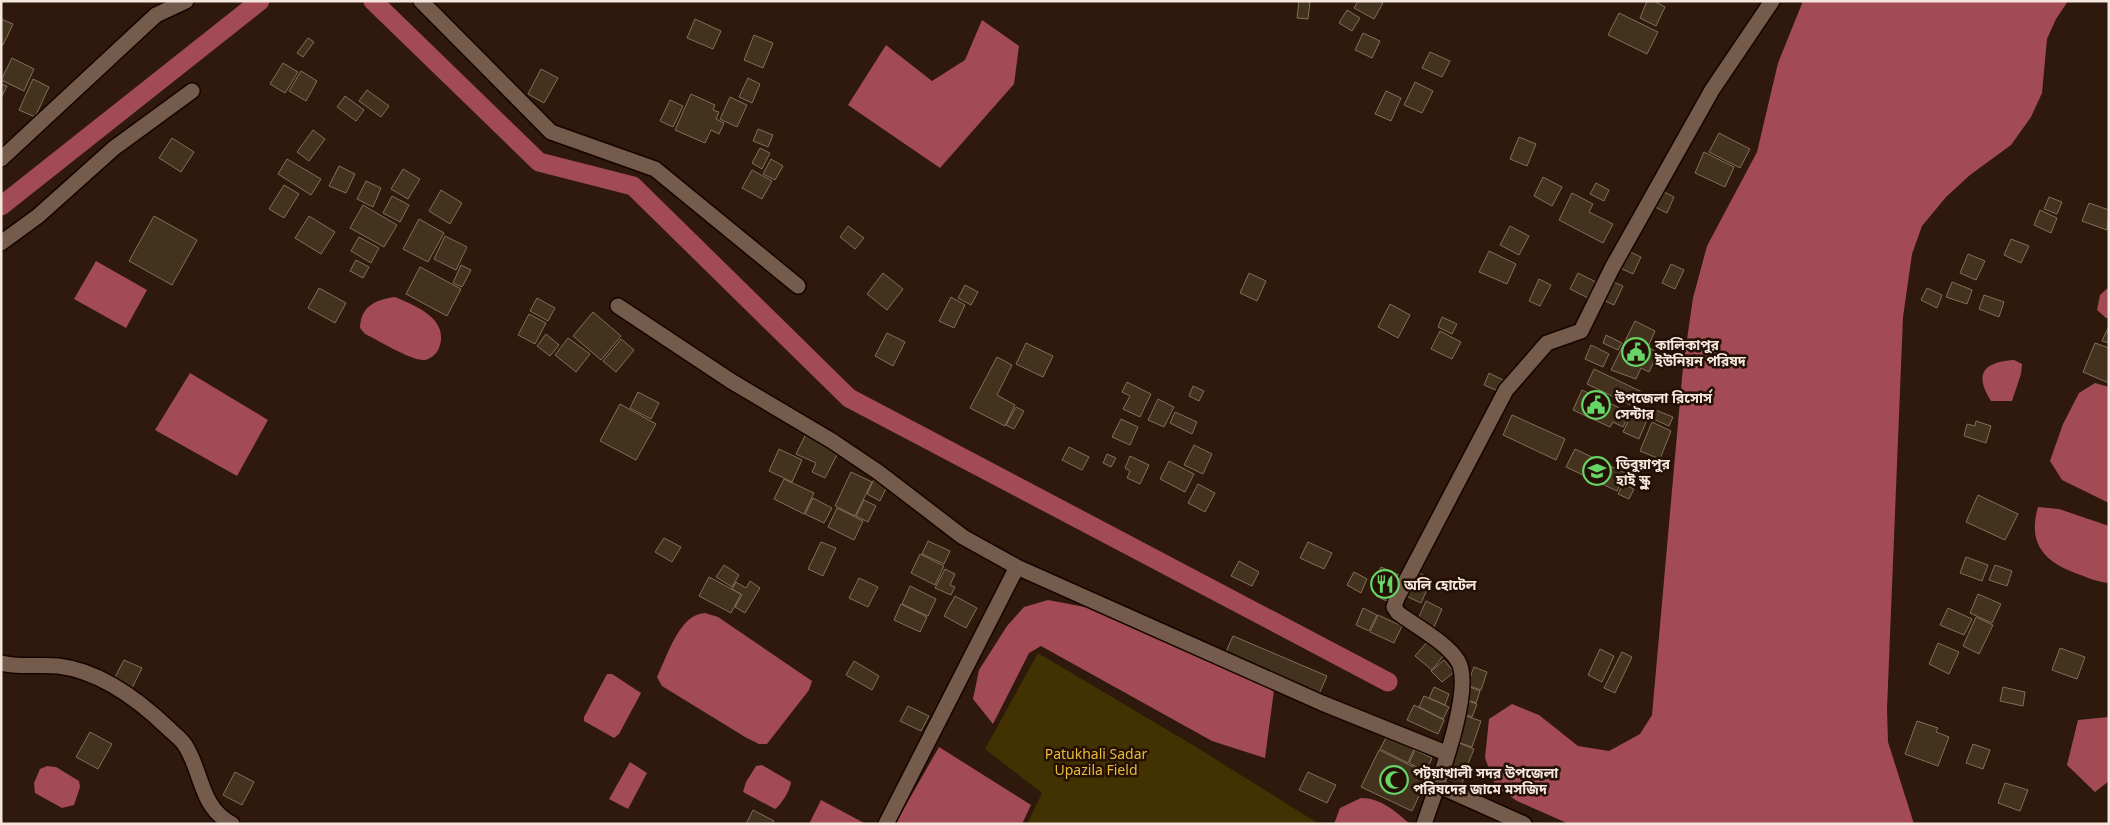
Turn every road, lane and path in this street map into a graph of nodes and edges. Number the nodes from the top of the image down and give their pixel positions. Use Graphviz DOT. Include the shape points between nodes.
graph roads {
  1 [pos="186,1"];
  2 [pos="421,1"];
  3 [pos="1772,1"];
  4 [pos="192,91"];
  5 [pos="1,159"];
  6 [pos="1,243"];
  7 [pos="798,286"];
  8 [pos="618,306"];
  9 [pos="1017,567"];
  10 [pos="1,663"];
  11 [pos="1446,753"];
  12 [pos="1436,785"];
  13 [pos="232,824"];
  14 [pos="886,824"];
  15 [pos="1424,824"];
  16 [pos="1524,824"];
  1 -- 5 [label="street" via="156,15"];
  2 -- 7 [label="street" via="550,132 655,168"];
  3 -- 11 [label="street" via="1712,90 1612,268 1581,331 1547,343 1506,390 1396,598 1394,607 1398,613 1452,652 1462,672 1463,690"];
  4 -- 6 [label="street" via="114,148 38,216"];
  8 -- 9 [label="street" via="731,381 832,441 963,537"];
  9 -- 11 [label="street" via="1322,702"];
  9 -- 14 [label="street"];
  10 -- 13 [label="street" via="60,666 102,679 148,708 184,743 208,804 220,818"];
  11 -- 12 [label="street"];
  12 -- 15 [label="street"];
  12 -- 16 [label="street"];
}
